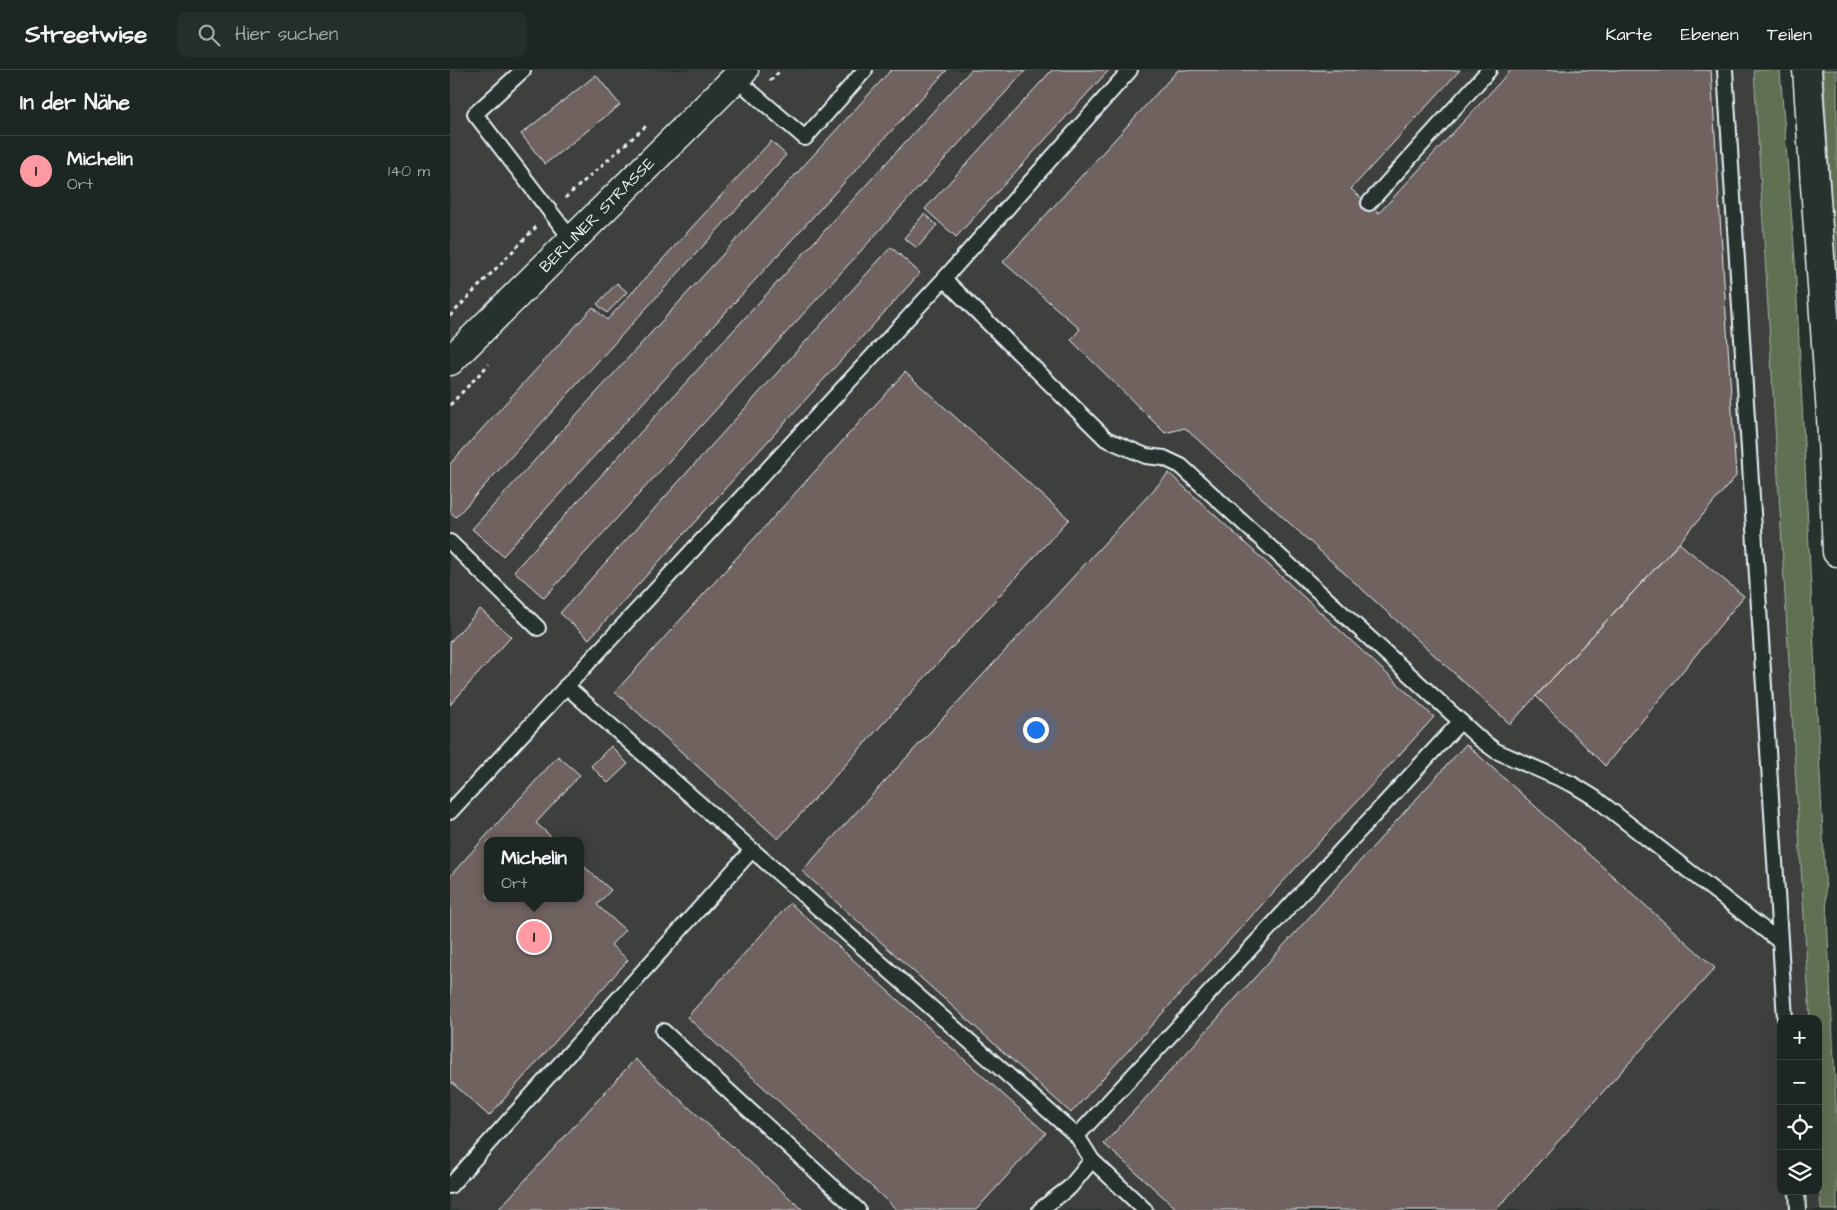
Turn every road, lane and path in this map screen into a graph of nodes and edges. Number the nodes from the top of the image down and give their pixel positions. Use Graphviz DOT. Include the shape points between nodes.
graph roads {
  1 [pos="523,70"];
  2 [pos="865,70"];
  3 [pos="1130,70"];
  4 [pos="1489,70"];
  5 [pos="1725,70"];
  6 [pos="1807,70"];
  7 [pos="740,74"];
  8 [pos="651,122"];
  9 [pos="1368,203"];
  10 [pos="550,212"];
  11 [pos="572,240"];
  12 [pos="944,279"];
  13 [pos="450,316"];
  14 [pos="450,361"];
  15 [pos="450,542"];
  16 [pos="1837,552"];
  17 [pos="538,628"];
  18 [pos="566,686"];
  19 [pos="1460,722"];
  20 [pos="450,812"];
  21 [pos="752,850"];
  22 [pos="1779,942"];
  23 [pos="1785,1015"];
  24 [pos="663,1031"];
  25 [pos="1077,1136"];
  26 [pos="1092,1160"];
  27 [pos="450,1186"];
  28 [pos="1797,1195"];
  29 [pos="858,1210"];
  30 [pos="1040,1210"];
  31 [pos="1145,1210"];
  32 [pos="1798,1210"];
  1 -- 10 [label="lane" via="475,114"];
  2 -- 7 [label="lane" via="805,138"];
  3 -- 12 [label="lane"];
  4 -- 9 [label="lane"];
  5 -- 22 [label="lane"];
  6 -- 16 [label="main road" via="1831,415"];
  7 -- 11 [label="main road, BERLINER STRASSE"];
  8 -- 10 [label="path"];
  10 -- 11 [label="lane"];
  10 -- 13 [label="path"];
  11 -- 14 [label="main road, BERLINER STRASSE"];
  12 -- 18 [label="lane"];
  12 -- 19 [label="lane" via="1099,433 1126,448 1181,466"];
  15 -- 17 [label="lane"];
  18 -- 20 [label="lane"];
  18 -- 21 [label="lane"];
  19 -- 22 [label="lane" via="1496,751 1572,784 1595,798"];
  19 -- 25 [label="lane"];
  21 -- 25 [label="lane"];
  21 -- 27 [label="lane"];
  22 -- 23 [label="lane"];
  24 -- 29 [label="lane"];
  25 -- 26 [label="lane"];
  26 -- 30 [label="lane" via="1070,1188"];
  26 -- 31 [label="lane"];
  28 -- 32 [label="lane"];
}
